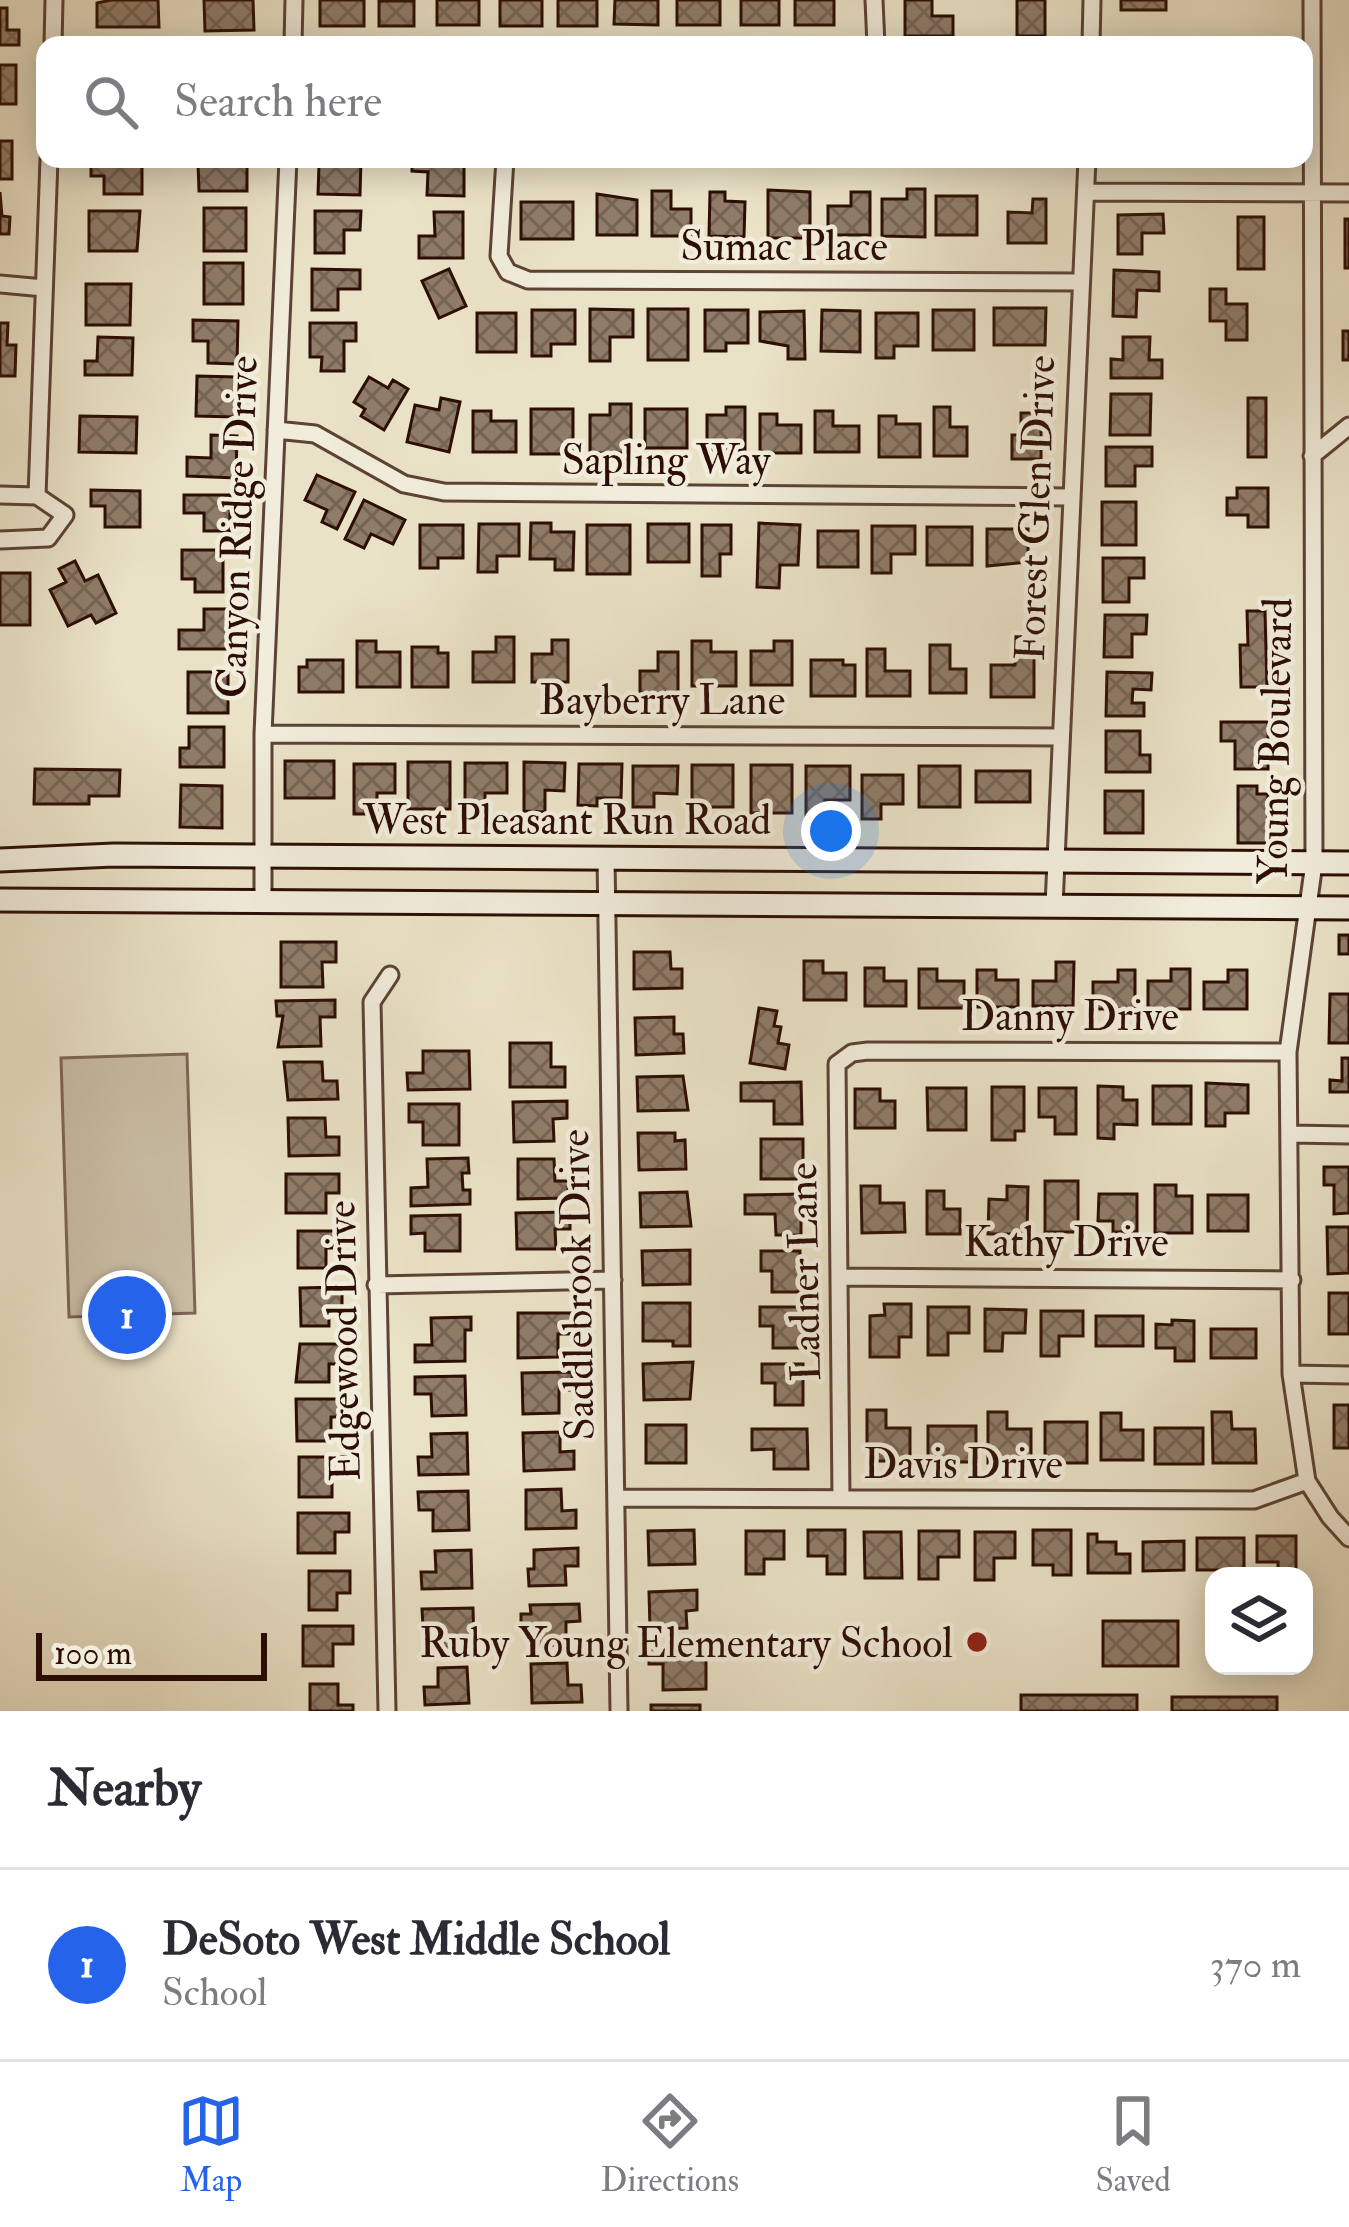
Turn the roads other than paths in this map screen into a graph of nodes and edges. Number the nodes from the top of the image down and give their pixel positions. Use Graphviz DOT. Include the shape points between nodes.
graph roads {
  1 [pos="54,0"];
  2 [pos="294,0"];
  3 [pos="874,0"];
  4 [pos="1092,0"];
  5 [pos="1312,0"];
  6 [pos="53,36"];
  7 [pos="292,36"];
  8 [pos="876,36"];
  9 [pos="1091,36"];
  10 [pos="1312,36"];
  11 [pos="1313,97"];
  12 [pos="49,168"];
  13 [pos="288,168"];
  14 [pos="505,168"];
  15 [pos="1087,168"];
  16 [pos="1086,192"];
  17 [pos="1314,194"];
  18 [pos="1349,194"];
  19 [pos="1080,282"];
  20 [pos="0,284"];
  21 [pos="44,288"];
  22 [pos="1349,426"];
  23 [pos="276,430"];
  24 [pos="1312,456"];
  25 [pos="0,496"];
  26 [pos="37,496"];
  27 [pos="1070,497"];
  28 [pos="0,540"];
  29 [pos="262,734"];
  30 [pos="1061,737"];
  31 [pos="263,856"];
  32 [pos="606,858"];
  33 [pos="0,860"];
  34 [pos="1057,861"];
  35 [pos="1314,863"];
  36 [pos="1349,863"];
  37 [pos="263,899"];
  38 [pos="0,900"];
  39 [pos="605,902"];
  40 [pos="1054,906"];
  41 [pos="1307,908"];
  42 [pos="1349,908"];
  43 [pos="389,975"];
  44 [pos="1288,1052"];
  45 [pos="852,1053"];
  46 [pos="1290,1134"];
  47 [pos="1349,1135"];
  48 [pos="839,1277"];
  49 [pos="613,1280"];
  50 [pos="1292,1280"];
  51 [pos="376,1285"];
  52 [pos="1291,1374"];
  53 [pos="1349,1375"];
  54 [pos="1307,1480"];
  55 [pos="616,1498"];
  56 [pos="841,1498"];
  57 [pos="1349,1538"];
  58 [pos="387,1711"];
  59 [pos="619,1711"];
  1 -- 6 [label="street"];
  2 -- 7 [label="street"];
  3 -- 8 [label="street"];
  4 -- 9 [label="street"];
  5 -- 10 [label="street, Young Boulevard"];
  11 -- 17 [label="street, Young Boulevard"];
  12 -- 21 [label="street"];
  13 -- 23 [label="street, Canyon Ridge Drive"];
  14 -- 19 [label="street, Sumac Place" via="500,256 508,272 528,280"];
  15 -- 16 [label="street, Forest Glen Drive"];
  16 -- 17 [label="street"];
  16 -- 19 [label="street, Forest Glen Drive"];
  17 -- 18 [label="street"];
  17 -- 24 [label="street, Young Boulevard"];
  19 -- 27 [label="street, Forest Glen Drive"];
  20 -- 21 [label="street"];
  21 -- 26 [label="street"];
  22 -- 24 [label="street"];
  23 -- 27 [label="street, Sapling Way" via="315,434 404,484 443,492"];
  23 -- 29 [label="street, Canyon Ridge Drive"];
  24 -- 35 [label="street, Young Boulevard"];
  25 -- 26 [label="street"];
  26 -- 28 [label="street" via="65,515 48,538"];
  27 -- 30 [label="street, Forest Glen Drive"];
  29 -- 30 [label="street, Bayberry Lane"];
  29 -- 31 [label="street, Canyon Ridge Drive"];
  30 -- 34 [label="street, Forest Glen Drive"];
  31 -- 32 [label="main road, West Pleasant Run Road"];
  31 -- 33 [label="main road, West Pleasant Run Road"];
  31 -- 37 [label="street, Canyon Ridge Drive"];
  32 -- 34 [label="main road, West Pleasant Run Road"];
  32 -- 39 [label="street, Saddlebrook Drive"];
  34 -- 35 [label="main road, West Pleasant Run Road"];
  34 -- 40 [label="street, Forest Glen Drive"];
  35 -- 36 [label="main road, West Pleasant Run Road"];
  35 -- 41 [label="street, Young Boulevard"];
  37 -- 38 [label="main road, West Pleasant Run Road"];
  37 -- 39 [label="main road, West Pleasant Run Road"];
  39 -- 40 [label="main road, West Pleasant Run Road"];
  39 -- 49 [label="street, Saddlebrook Drive"];
  40 -- 41 [label="main road, West Pleasant Run Road"];
  41 -- 42 [label="main road, West Pleasant Run Road"];
  41 -- 44 [label="street, Young Boulevard"];
  43 -- 51 [label="street, Edgewood Drive" via="372,1002"];
  44 -- 45 [label="street, Danny Drive"];
  44 -- 46 [label="street, Young Boulevard"];
  45 -- 48 [label="street, Ladner Lane" via="834,1074"];
  46 -- 47 [label="street"];
  46 -- 50 [label="street, Young Boulevard"];
  48 -- 50 [label="street, Kathy Drive"];
  48 -- 56 [label="street, Ladner Lane"];
  49 -- 51 [label="street"];
  49 -- 55 [label="street, Saddlebrook Drive"];
  50 -- 52 [label="street, Young Boulevard"];
  51 -- 58 [label="street, Edgewood Drive"];
  52 -- 53 [label="street"];
  52 -- 54 [label="street, Young Boulevard"];
  54 -- 56 [label="street, Davis Drive" via="1254,1500"];
  54 -- 57 [label="street, Young Boulevard"];
  55 -- 56 [label="street, Davis Drive"];
  55 -- 59 [label="street, Saddlebrook Drive"];
}
